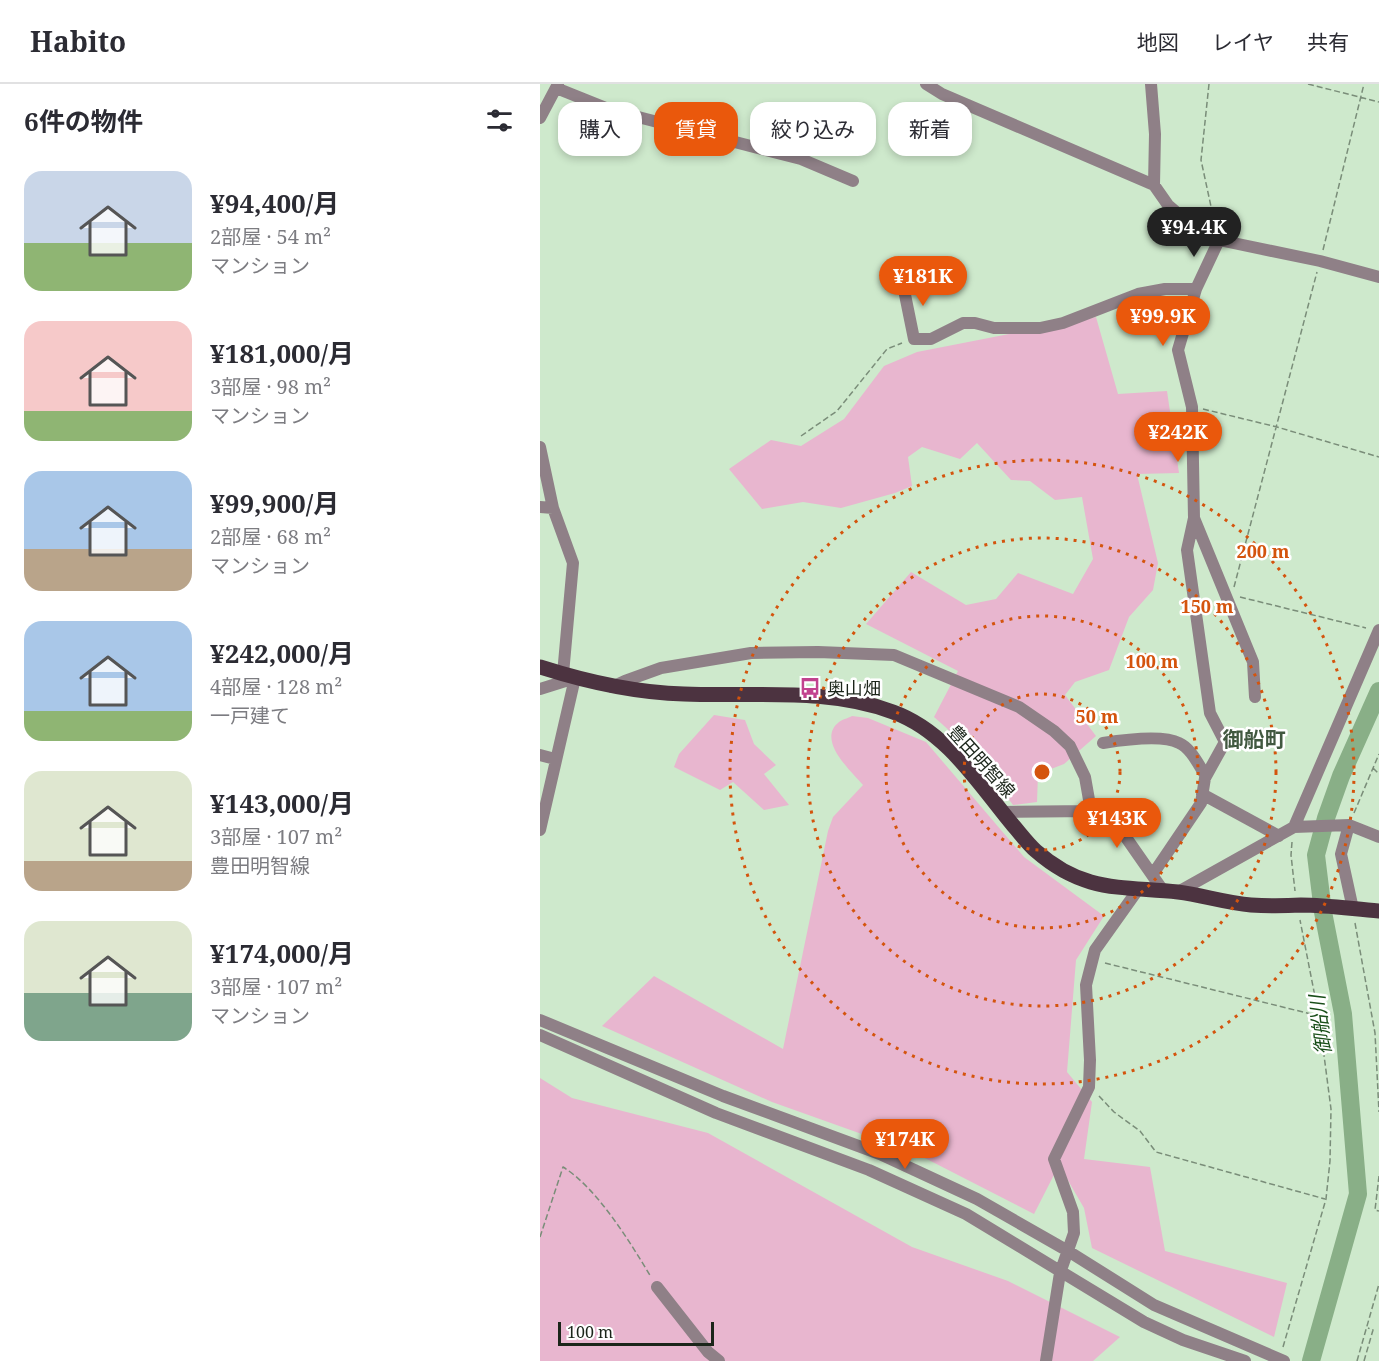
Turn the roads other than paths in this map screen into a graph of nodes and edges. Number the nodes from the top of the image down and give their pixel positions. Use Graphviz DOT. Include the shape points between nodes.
graph roads {
  1 [pos="926,84"];
  2 [pos="1152,84"];
  3 [pos="557,86"];
  4 [pos="540,118"];
  5 [pos="853,181"];
  6 [pos="1154,185"];
  7 [pos="1219,240"];
  8 [pos="1379,277"];
  9 [pos="902,280"];
  10 [pos="1196,289"];
  11 [pos="540,447"];
  12 [pos="540,507"];
  13 [pos="553,508"];
  14 [pos="1194,518"];
  15 [pos="1379,631"];
  16 [pos="540,667"];
  17 [pos="569,676"];
  18 [pos="612,687"];
  19 [pos="540,689"];
  20 [pos="1254,697"];
  21 [pos="1103,743"];
  22 [pos="540,755"];
  23 [pos="555,759"];
  24 [pos="1206,776"];
  25 [pos="1202,794"];
  26 [pos="1091,811"];
  27 [pos="1003,812"];
  28 [pos="1346,825"];
  29 [pos="1294,827"];
  30 [pos="540,828"];
  31 [pos="1279,836"];
  32 [pos="1379,837"];
  33 [pos="1154,874"];
  34 [pos="1137,891"];
  35 [pos="1171,892"];
  36 [pos="1353,909"];
  37 [pos="1379,911"];
  38 [pos="540,1020"];
  39 [pos="540,1035"];
  40 [pos="1068,1251"];
  41 [pos="1060,1273"];
  42 [pos="657,1287"];
  43 [pos="1282,1360"];
  44 [pos="719,1361"];
  45 [pos="1046,1361"];
  46 [pos="1245,1361"];
  1 -- 6 [label="street"];
  2 -- 6 [label="street"];
  3 -- 4 [label="street"];
  3 -- 5 [label="street" via="611,110 801,159"];
  6 -- 7 [label="street" via="1189,224"];
  7 -- 8 [label="street"];
  7 -- 10 [label="street"];
  9 -- 10 [label="street" via="914,339 931,339 963,323 1040,328 1138,294 1165,288"];
  10 -- 14 [label="street" via="1178,350 1192,406"];
  11 -- 13 [label="street"];
  12 -- 13 [label="street"];
  13 -- 17 [label="street" via="573,563"];
  14 -- 20 [label="street" via="1253,662"];
  14 -- 24 [label="street" via="1187,550 1210,713 1225,742"];
  15 -- 29 [label="street"];
  16 -- 17 [label="main road, 豊田明智線"];
  17 -- 18 [label="main road, 豊田明智線"];
  17 -- 19 [label="street"];
  17 -- 23 [label="street"];
  18 -- 26 [label="street" via="661,668 751,653 894,655 1019,707 1054,731 1070,746 1085,777"];
  18 -- 27 [label="main road, 豊田明智線" via="682,694 816,696 858,701 895,712 928,731 949,750"];
  21 -- 24 [label="street" via="1133,738 1179,742"];
  22 -- 23 [label="street"];
  23 -- 30 [label="street"];
  24 -- 25 [label="street"];
  25 -- 31 [label="street"];
  25 -- 33 [label="street" via="1201,803"];
  26 -- 27 [label="street"];
  26 -- 33 [label="street" via="1118,826"];
  27 -- 34 [label="main road, 豊田明智線" via="1034,850 1057,868 1096,884"];
  28 -- 29 [label="street"];
  28 -- 32 [label="street"];
  28 -- 36 [label="street" via="1341,854"];
  29 -- 31 [label="street"];
  31 -- 35 [label="street"];
  33 -- 35 [label="street"];
  34 -- 35 [label="main road, 豊田明智線"];
  34 -- 40 [label="street" via="1095,950 1086,985 1089,1087 1054,1159 1073,1212 1074,1233"];
  35 -- 36 [label="main road, 豊田明智線" via="1249,905"];
  36 -- 37 [label="main road, 豊田明智線"];
  38 -- 40 [label="street" via="723,1096 880,1154 976,1199"];
  39 -- 41 [label="street" via="716,1113 869,1170 966,1214"];
  40 -- 41 [label="street"];
  40 -- 43 [label="street" via="1154,1305"];
  41 -- 45 [label="street"];
  41 -- 46 [label="street" via="1154,1327"];
  42 -- 44 [label="street"];
}
